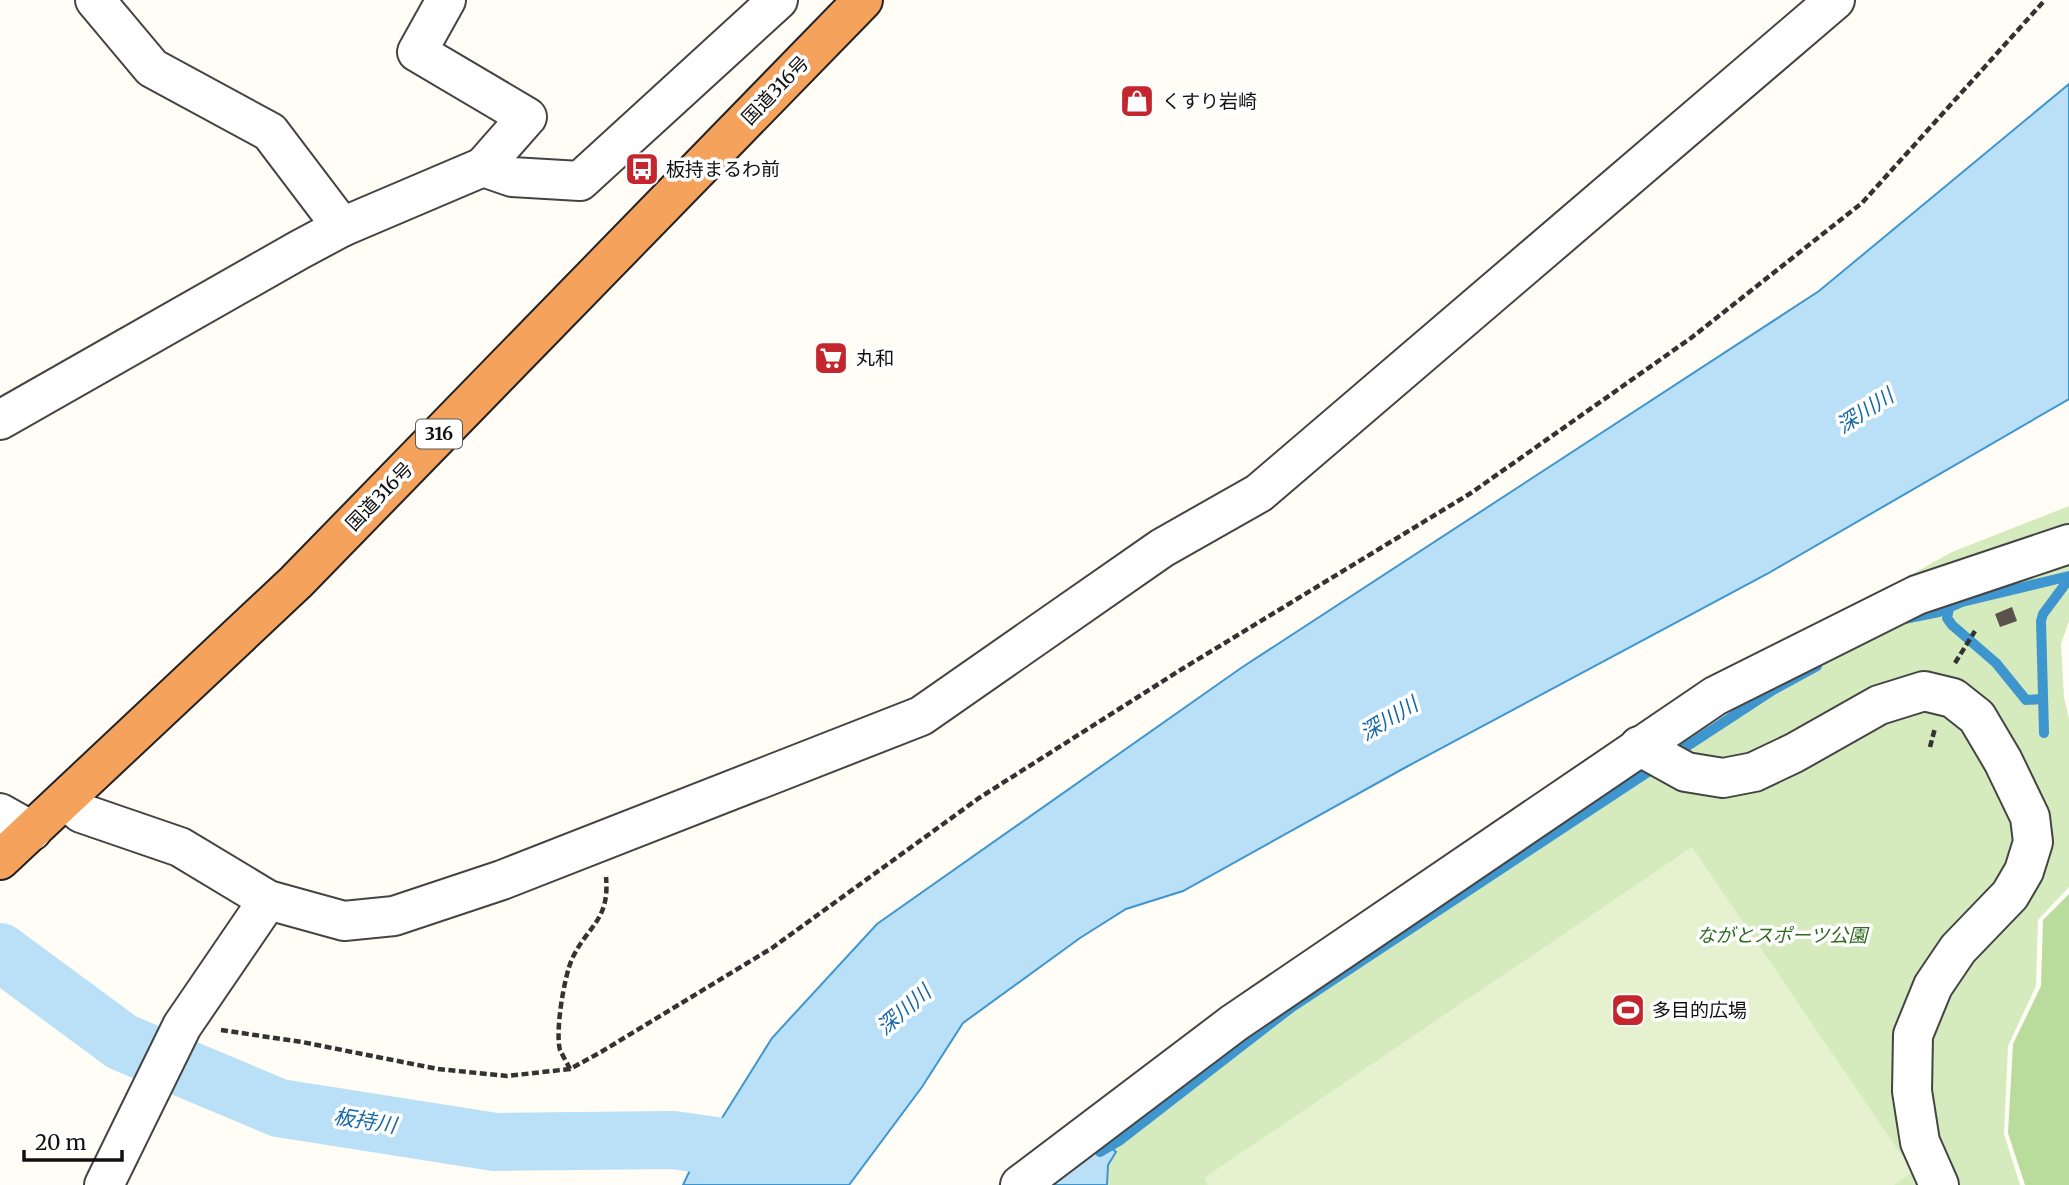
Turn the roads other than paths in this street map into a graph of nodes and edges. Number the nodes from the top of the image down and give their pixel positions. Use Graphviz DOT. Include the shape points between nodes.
graph roads {
  1 [pos="95,0"];
  2 [pos="446,0"];
  3 [pos="778,0"];
  4 [pos="863,0"];
  5 [pos="1835,0"];
  6 [pos="483,167"];
  7 [pos="342,228"];
  8 [pos="0,420"];
  9 [pos="2069,544"];
  10 [pos="1660,758"];
  11 [pos="66,800"];
  12 [pos="16,822"];
  13 [pos="2,859"];
  14 [pos="268,900"];
  15 [pos="104,1185"];
  16 [pos="1020,1185"];
  17 [pos="1939,1185"];
  1 -- 7 [label="street" via="152,68 270,132"];
  2 -- 6 [label="street" via="417,52 527,117"];
  3 -- 6 [label="street" via="580,181 512,177"];
  4 -- 11 [label="highway, 国道316号 / 316" via="296,582"];
  5 -- 14 [label="street" via="1259,493 1162,548 921,716 502,880 394,916 344,921"];
  6 -- 7 [label="street"];
  7 -- 8 [label="street"];
  9 -- 10 [label="street" via="1953,581 1893,606 1715,696"];
  10 -- 16 [label="street" via="1234,1023"];
  10 -- 17 [label="street" via="1723,778 1754,772 1879,705 1923,691 1953,698 1977,717 2030,817 2033,842 2010,895 1958,949 1933,986 1913,1035 1912,1091 1920,1142"];
  11 -- 12 [label="highway, 国道316号 / 316"];
  11 -- 14 [label="street" via="81,813 180,847"];
  12 -- 13 [label="highway, 国道316号 / 316"];
  14 -- 15 [label="street" via="186,1020"];
}
